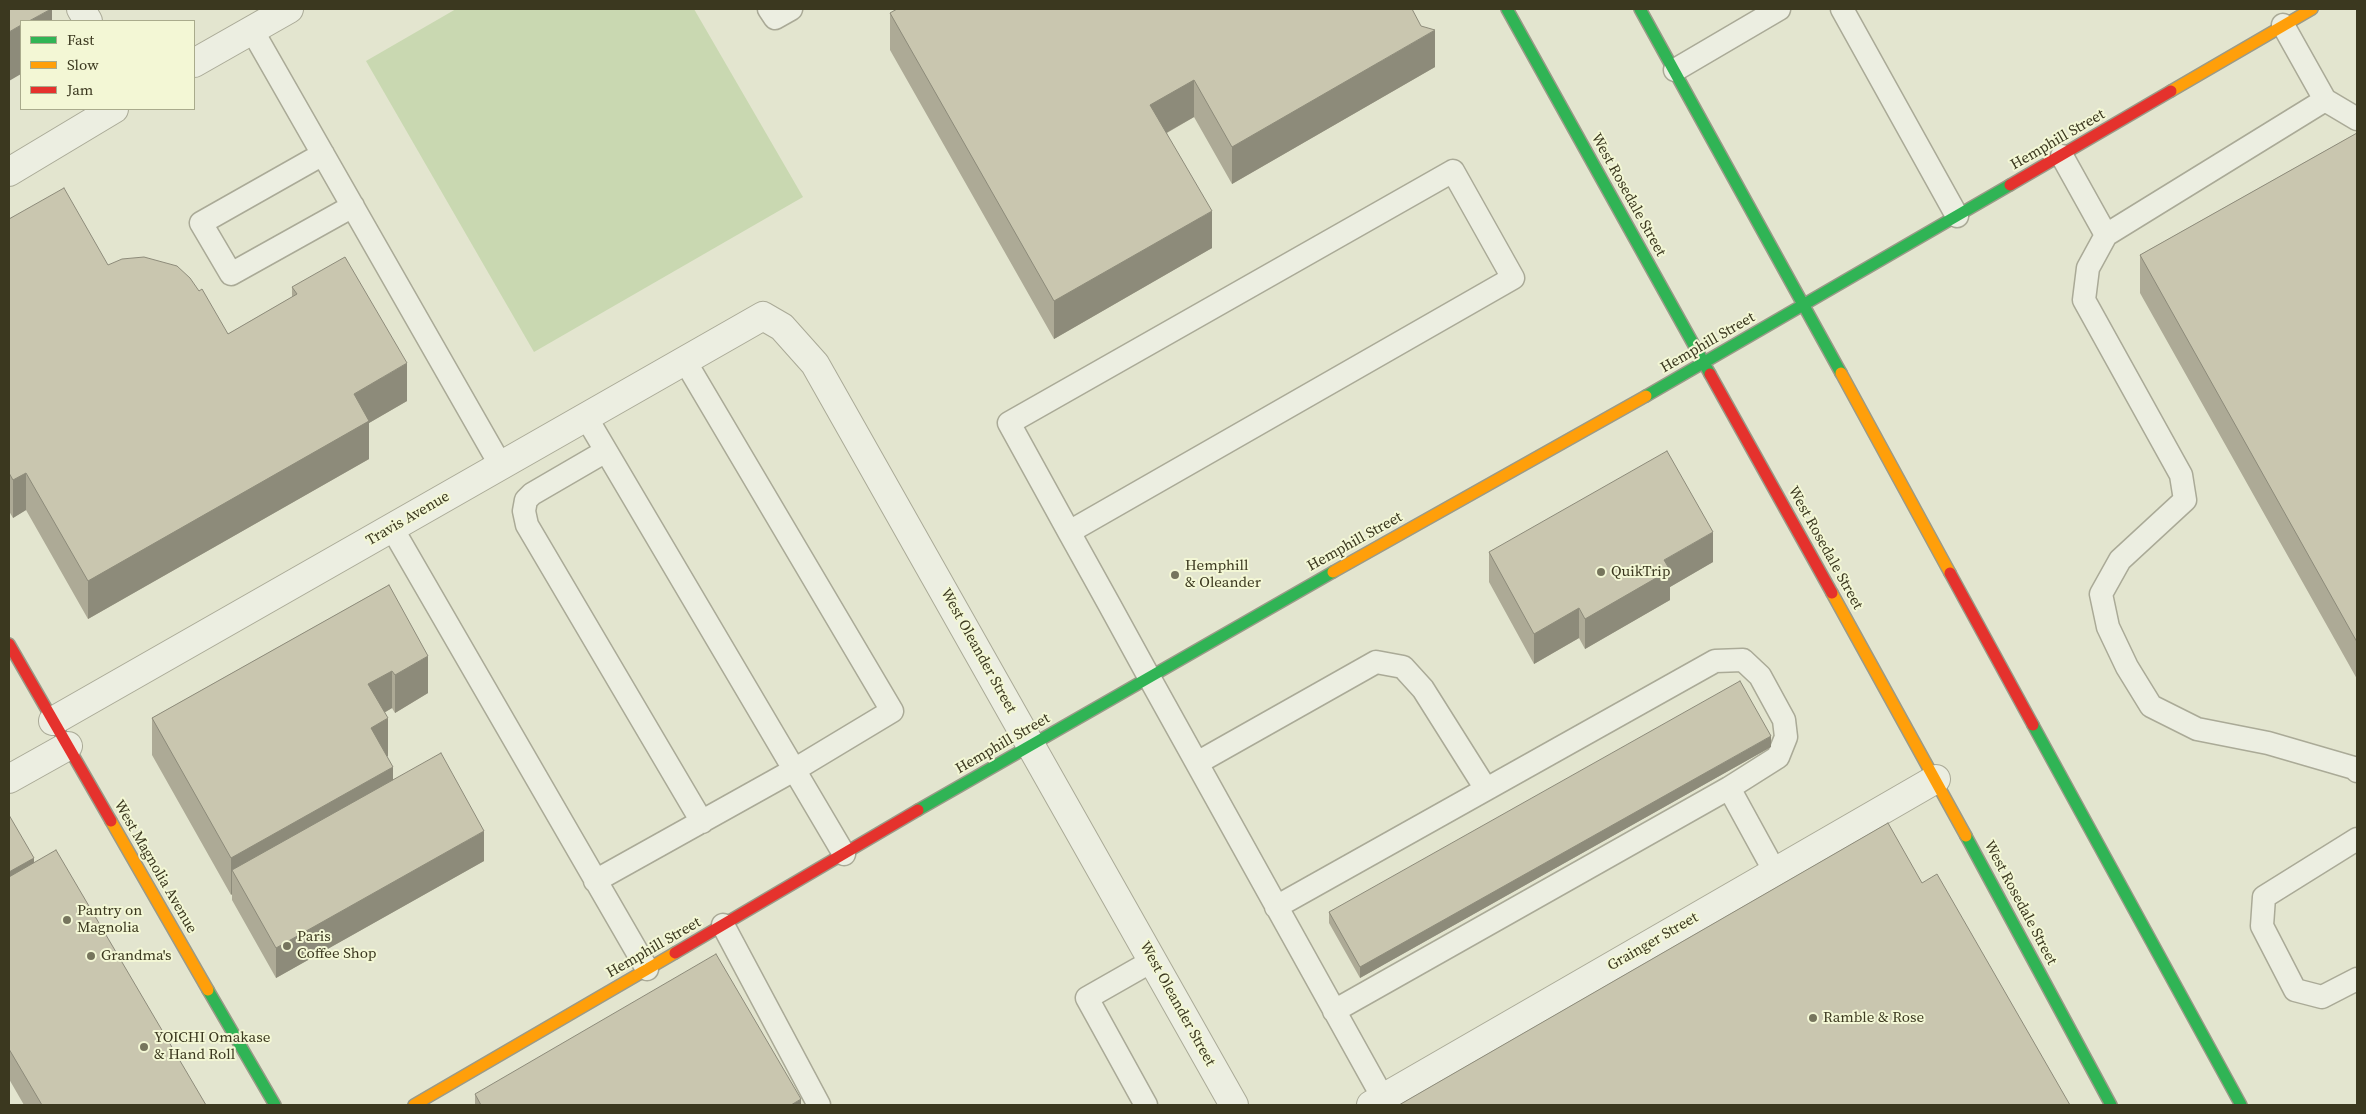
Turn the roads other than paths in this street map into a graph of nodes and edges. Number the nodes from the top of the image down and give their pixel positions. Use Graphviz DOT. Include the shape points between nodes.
graph roads {
  1 [pos="80,9"];
  2 [pos="289,9"];
  3 [pos="769,9"];
  4 [pos="791,9"];
  5 [pos="1507,9"];
  6 [pos="1640,9"];
  7 [pos="1779,9"];
  8 [pos="1842,9"];
  9 [pos="2312,9"];
  10 [pos="87,20"];
  11 [pos="2283,25"];
  12 [pos="252,30"];
  13 [pos="195,62"];
  14 [pos="1675,70"];
  15 [pos="2325,100"];
  16 [pos="112,110"];
  17 [pos="2357,119"];
  18 [pos="323,154"];
  19 [pos="2062,156"];
  20 [pos="9,172"];
  21 [pos="353,206"];
  22 [pos="1957,216"];
  23 [pos="2106,235"];
  24 [pos="1804,304"];
  25 [pos="763,316"];
  26 [pos="685,361"];
  27 [pos="1705,363"];
  28 [pos="586,417"];
  29 [pos="606,451"];
  30 [pos="502,466"];
  31 [pos="392,528"];
  32 [pos="1069,532"];
  33 [pos="9,644"];
  34 [pos="1149,677"];
  35 [pos="53,721"];
  36 [pos="68,746"];
  37 [pos="1030,746"];
  38 [pos="1197,762"];
  39 [pos="794,770"];
  40 [pos="2357,770"];
  41 [pos="9,779"];
  42 [pos="1936,779"];
  43 [pos="1729,788"];
  44 [pos="1486,789"];
  45 [pos="702,822"];
  46 [pos="2357,839"];
  47 [pos="844,854"];
  48 [pos="1775,872"];
  49 [pos="595,881"];
  50 [pos="1276,907"];
  51 [pos="723,925"];
  52 [pos="1152,960"];
  53 [pos="647,970"];
  54 [pos="2357,979"];
  55 [pos="1334,1011"];
  56 [pos="1377,1102"];
  57 [pos="275,1105"];
  58 [pos="414,1105"];
  59 [pos="819,1105"];
  60 [pos="1146,1105"];
  61 [pos="1234,1105"];
  62 [pos="2111,1105"];
  63 [pos="2241,1105"];
  1 -- 10 [label="street"];
  2 -- 12 [label="street"];
  3 -- 4 [label="lane" via="774,18"];
  5 -- 27 [label="main road, West Rosedale Street"];
  6 -- 14 [label="main road"];
  7 -- 14 [label="lane"];
  8 -- 22 [label="lane"];
  9 -- 11 [label="main road, Hemphill Street"];
  11 -- 15 [label="lane"];
  11 -- 19 [label="main road, Hemphill Street"];
  12 -- 13 [label="street"];
  12 -- 18 [label="lane"];
  14 -- 24 [label="main road"];
  15 -- 17 [label="lane"];
  15 -- 23 [label="lane"];
  16 -- 20 [label="street"];
  18 -- 21 [label="lane"];
  18 -- 21 [label="lane" via="201,223 231,274"];
  19 -- 22 [label="main road, Hemphill Street"];
  19 -- 23 [label="lane"];
  21 -- 30 [label="lane"];
  22 -- 24 [label="main road, Hemphill Street"];
  23 -- 40 [label="lane" via="2088,268 2084,300 2181,475 2185,500 2120,560 2101,594 2108,626 2127,667 2151,706 2197,729 2268,743"];
  24 -- 27 [label="main road, Hemphill Street"];
  24 -- 63 [label="main road"];
  25 -- 26 [label="street, Travis Avenue"];
  25 -- 37 [label="street, West Oleander Street" via="782,327 815,364"];
  26 -- 28 [label="street, Travis Avenue"];
  26 -- 39 [label="lane" via="892,711"];
  27 -- 34 [label="main road, Hemphill Street"];
  27 -- 42 [label="main road, West Rosedale Street"];
  28 -- 29 [label="lane"];
  28 -- 30 [label="street, Travis Avenue"];
  29 -- 39 [label="lane"];
  29 -- 45 [label="lane" via="532,494 526,500 524,511 527,525"];
  30 -- 31 [label="street, Travis Avenue"];
  31 -- 35 [label="street, Travis Avenue"];
  31 -- 49 [label="lane"];
  32 -- 32 [label="lane" via="1009,423 1453,171 1513,278"];
  32 -- 34 [label="lane"];
  33 -- 35 [label="main road, West Magnolia Avenue"];
  34 -- 37 [label="main road, Hemphill Street"];
  34 -- 38 [label="lane"];
  35 -- 36 [label="main road, West Magnolia Avenue"];
  36 -- 41 [label="street"];
  36 -- 57 [label="main road, West Magnolia Avenue"];
  37 -- 47 [label="main road, Hemphill Street"];
  37 -- 52 [label="street, West Oleander Street"];
  38 -- 44 [label="lane" via="1376,662 1403,667 1423,689"];
  38 -- 50 [label="lane"];
  39 -- 45 [label="lane"];
  39 -- 47 [label="lane"];
  42 -- 48 [label="street, Grainger Street"];
  42 -- 62 [label="main road, West Rosedale Street"];
  43 -- 44 [label="lane" via="1778,757 1786,737 1784,720 1760,676 1743,660 1715,660"];
  43 -- 48 [label="lane"];
  43 -- 55 [label="lane"];
  44 -- 50 [label="lane"];
  45 -- 49 [label="lane"];
  46 -- 54 [label="lane" via="2264,896 2262,926 2295,990 2322,997"];
  47 -- 51 [label="main road, Hemphill Street"];
  48 -- 56 [label="street, Grainger Street"];
  49 -- 53 [label="lane"];
  50 -- 55 [label="lane"];
  51 -- 53 [label="main road, Hemphill Street"];
  51 -- 59 [label="lane"];
  52 -- 60 [label="lane" via="1087,998"];
  52 -- 61 [label="street, West Oleander Street"];
  53 -- 58 [label="main road, Hemphill Street"];
  55 -- 56 [label="lane"];
}
